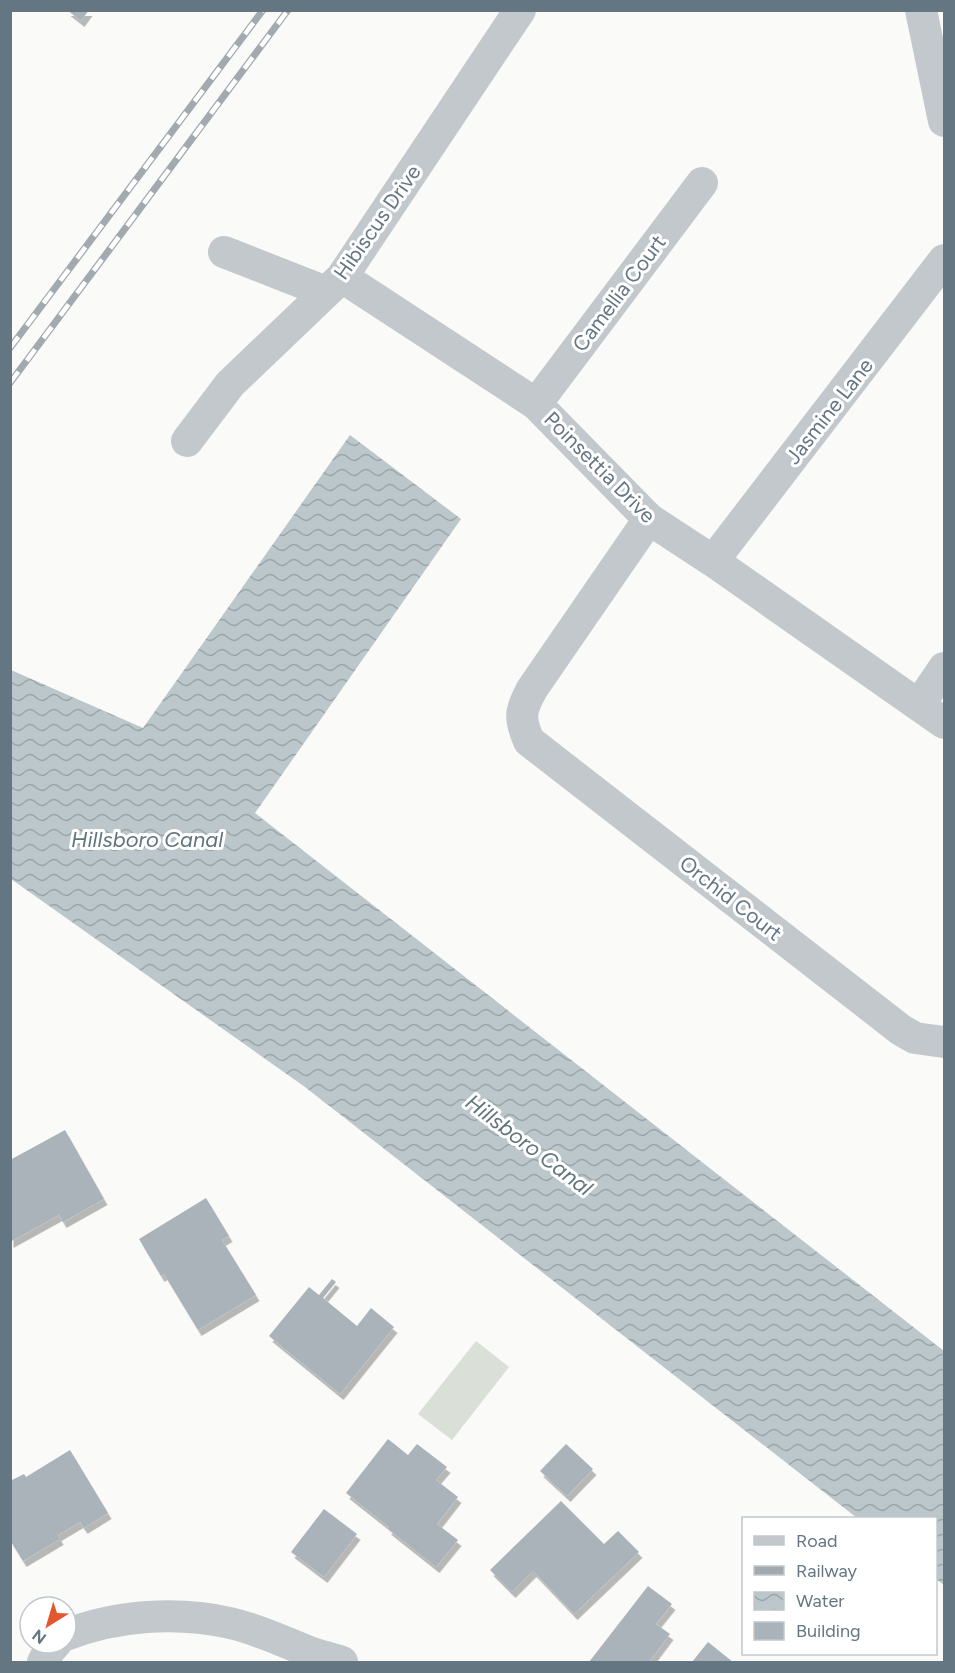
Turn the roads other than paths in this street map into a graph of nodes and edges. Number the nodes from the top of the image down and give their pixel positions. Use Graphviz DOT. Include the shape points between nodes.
graph roads {
  1 [pos="520,10"];
  2 [pos="921,10"];
  3 [pos="945,121"];
  4 [pos="702,183"];
  5 [pos="224,252"];
  6 [pos="945,260"];
  7 [pos="334,284"];
  8 [pos="536,404"];
  9 [pos="187,441"];
  10 [pos="650,519"];
  11 [pos="713,561"];
  12 [pos="945,668"];
  13 [pos="919,705"];
  14 [pos="945,723"];
  15 [pos="942,1042"];
  16 [pos="78,1630"];
  17 [pos="342,1662"];
  1 -- 7 [label="street, Hibiscus Drive"];
  2 -- 3 [label="street"];
  4 -- 8 [label="street, Camellia Court"];
  5 -- 7 [label="street, Poinsettia Drive"];
  6 -- 11 [label="street, Jasmine Lane"];
  7 -- 8 [label="street, Poinsettia Drive"];
  7 -- 9 [label="street, Hibiscus Drive" via="230,384"];
  8 -- 10 [label="street, Poinsettia Drive"];
  10 -- 11 [label="street, Poinsettia Drive"];
  10 -- 15 [label="street, Orchid Court" via="532,689 523,706 522,725 529,741 901,1030 915,1038"];
  11 -- 13 [label="street, Poinsettia Drive"];
  12 -- 13 [label="street"];
  13 -- 14 [label="street, Poinsettia Drive"];
  16 -- 17 [label="street" via="144,1617 186,1617 270,1634"];
}
